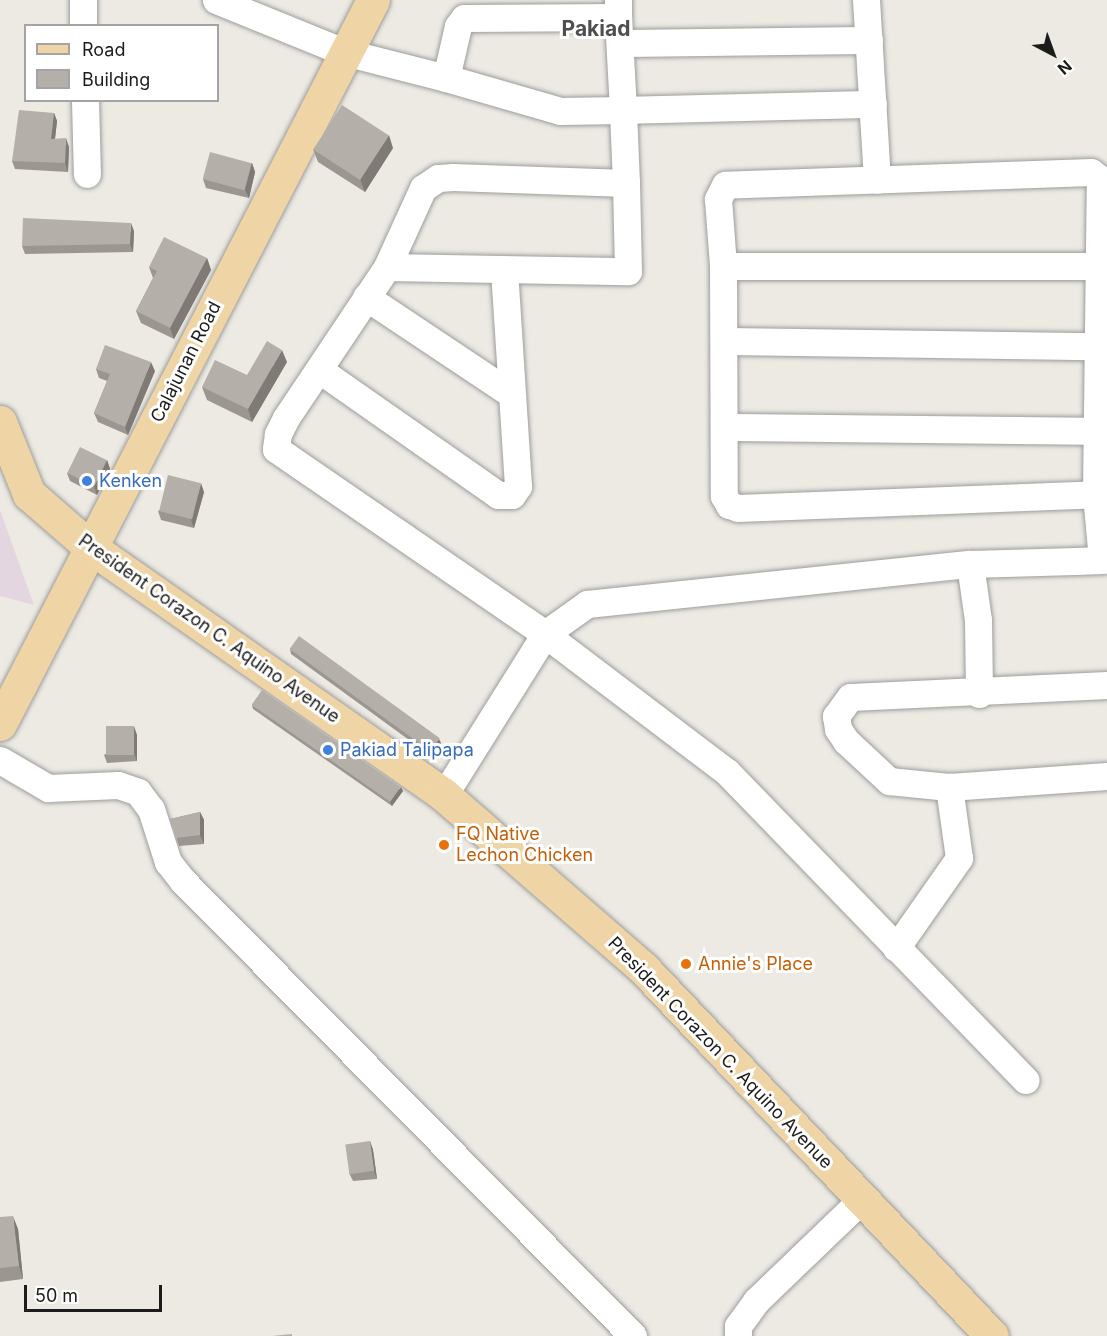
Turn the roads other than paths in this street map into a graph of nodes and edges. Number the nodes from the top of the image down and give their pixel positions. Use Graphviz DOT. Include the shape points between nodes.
graph roads {
  1 [pos="82,0"];
  2 [pos="216,0"];
  3 [pos="373,0"];
  4 [pos="866,0"];
  5 [pos="619,20"];
  6 [pos="83,24"];
  7 [pos="869,40"];
  8 [pos="344,52"];
  9 [pos="446,78"];
  10 [pos="85,102"];
  11 [pos="873,104"];
  12 [pos="623,110"];
  13 [pos="87,174"];
  14 [pos="877,180"];
  15 [pos="626,183"];
  16 [pos="723,266"];
  17 [pos="1099,266"];
  18 [pos="387,267"];
  19 [pos="504,270"];
  20 [pos="366,297"];
  21 [pos="724,341"];
  22 [pos="1098,346"];
  23 [pos="321,371"];
  24 [pos="510,393"];
  25 [pos="0,422"];
  26 [pos="724,427"];
  27 [pos="1097,431"];
  28 [pos="1096,494"];
  29 [pos="90,547"];
  30 [pos="970,564"];
  31 [pos="545,634"];
  32 [pos="1107,685"];
  33 [pos="979,693"];
  34 [pos="0,724"];
  35 [pos="0,760"];
  36 [pos="1107,776"];
  37 [pos="949,787"];
  38 [pos="444,795"];
  39 [pos="896,948"];
  40 [pos="1025,1080"];
  41 [pos="860,1200"];
  42 [pos="633,1336"];
  43 [pos="738,1336"];
  44 [pos="992,1336"];
  1 -- 6 [label="street"];
  2 -- 8 [label="street"];
  3 -- 8 [label="main road, Calajunan Road"];
  4 -- 7 [label="street"];
  5 -- 7 [label="street"];
  5 -- 9 [label="street" via="465,18 458,26"];
  5 -- 12 [label="street"];
  7 -- 11 [label="street"];
  8 -- 9 [label="street"];
  8 -- 29 [label="main road, Calajunan Road"];
  9 -- 12 [label="street" via="561,111"];
  10 -- 13 [label="street"];
  11 -- 12 [label="street"];
  11 -- 14 [label="street"];
  12 -- 15 [label="street"];
  14 -- 16 [label="street" via="738,181 725,185 718,198"];
  14 -- 17 [label="street" via="1091,172 1100,179 1101,190"];
  15 -- 18 [label="street" via="438,178 423,189"];
  15 -- 19 [label="street" via="628,271"];
  16 -- 17 [label="street"];
  16 -- 21 [label="street"];
  17 -- 22 [label="street"];
  18 -- 19 [label="street"];
  18 -- 20 [label="street"];
  19 -- 24 [label="street"];
  20 -- 23 [label="street"];
  20 -- 24 [label="street"];
  21 -- 22 [label="street"];
  21 -- 26 [label="street"];
  22 -- 27 [label="street"];
  23 -- 24 [label="street" via="498,495 512,495 518,486"];
  23 -- 31 [label="street" via="286,418 276,449"];
  25 -- 29 [label="main road, President Corazon C. Aquino Avenue" via="29,494"];
  26 -- 27 [label="street"];
  26 -- 28 [label="street" via="724,496 729,505 738,508"];
  27 -- 28 [label="street"];
  28 -- 30 [label="street" via="1102,560"];
  29 -- 34 [label="main road, Calajunan Road"];
  29 -- 38 [label="main road, President Corazon C. Aquino Avenue"];
  30 -- 31 [label="street" via="587,604"];
  30 -- 33 [label="street" via="978,620"];
  31 -- 38 [label="street"];
  31 -- 39 [label="street" via="727,772"];
  32 -- 33 [label="street"];
  33 -- 37 [label="street" via="850,697 836,716 846,741 889,781"];
  35 -- 42 [label="street" via="48,788 118,784 138,792 151,809 168,862 183,881"];
  36 -- 37 [label="street"];
  37 -- 39 [label="street" via="958,858"];
  38 -- 41 [label="main road, President Corazon C. Aquino Avenue" via="643,968"];
  39 -- 40 [label="street"];
  41 -- 43 [label="street" via="756,1301 738,1326"];
  41 -- 44 [label="main road, President Corazon C. Aquino Avenue"];
}
